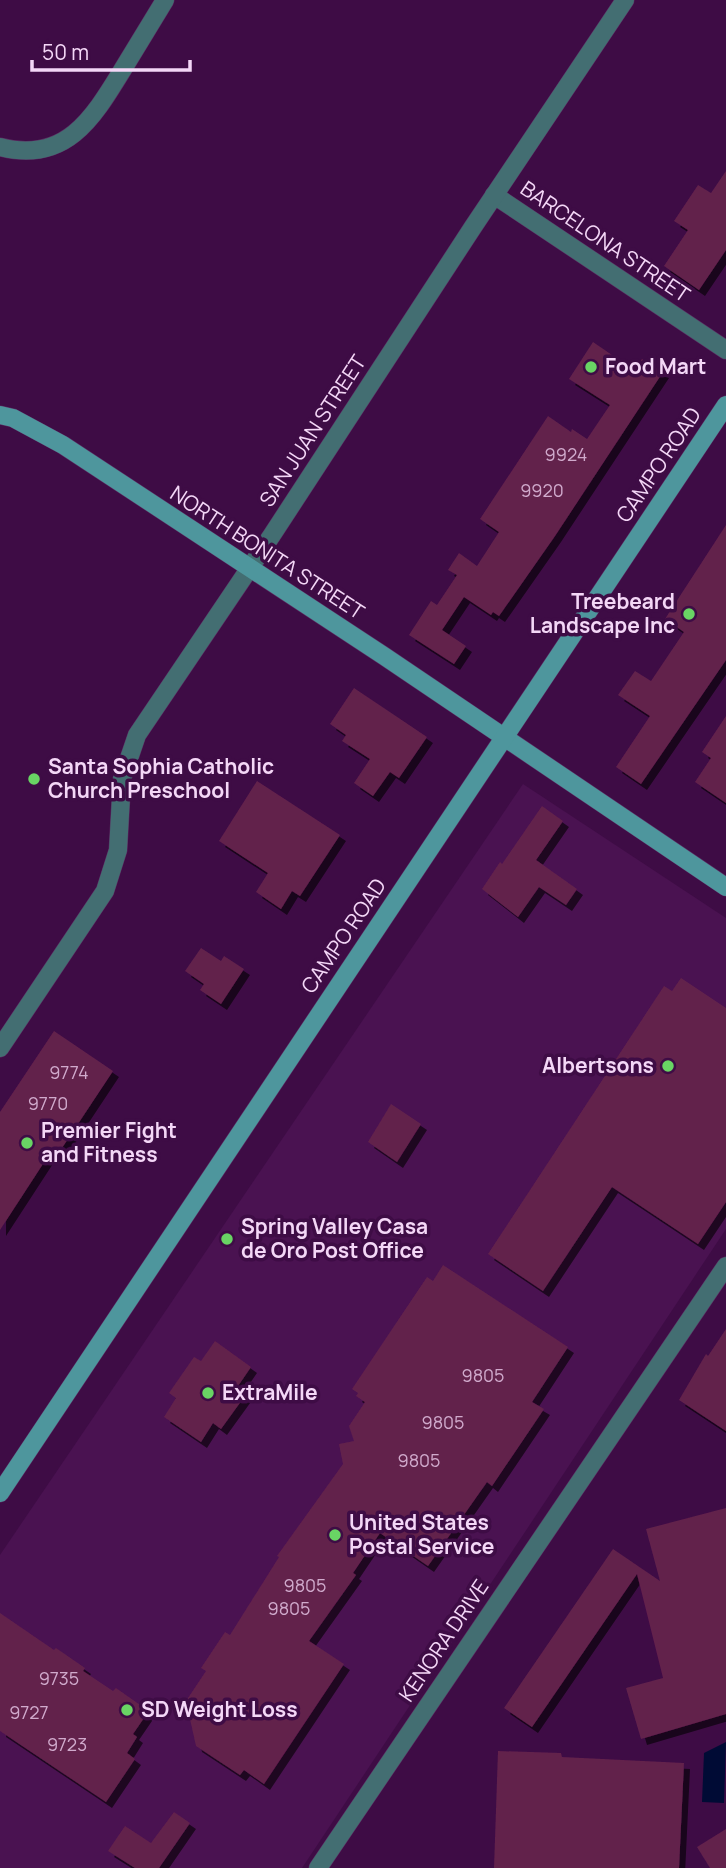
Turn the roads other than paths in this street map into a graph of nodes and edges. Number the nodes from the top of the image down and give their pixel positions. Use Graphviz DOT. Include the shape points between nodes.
graph roads {
  1 [pos="165,0"];
  2 [pos="625,0"];
  3 [pos="0,147"];
  4 [pos="494,195"];
  5 [pos="726,350"];
  6 [pos="726,405"];
  7 [pos="0,415"];
  8 [pos="249,569"];
  9 [pos="504,738"];
  10 [pos="726,887"];
  11 [pos="0,1048"];
  12 [pos="726,1266"];
  13 [pos="0,1493"];
  14 [pos="317,1868"];
  1 -- 3 [label="street" via="84,126 45,149"];
  2 -- 4 [label="street, SAN JUAN STREET"];
  4 -- 5 [label="street, BARCELONA STREET"];
  4 -- 8 [label="street, SAN JUAN STREET"];
  6 -- 9 [label="main road, CAMPO ROAD"];
  7 -- 8 [label="main road, NORTH BONITA STREET" via="63,446"];
  8 -- 9 [label="main road, NORTH BONITA STREET"];
  8 -- 11 [label="street, SAN JUAN STREET" via="136,735 122,779 118,850 106,891"];
  9 -- 10 [label="main road, NORTH BONITA STREET"];
  9 -- 13 [label="main road, CAMPO ROAD"];
  12 -- 14 [label="street, KENORA DRIVE"];
}
